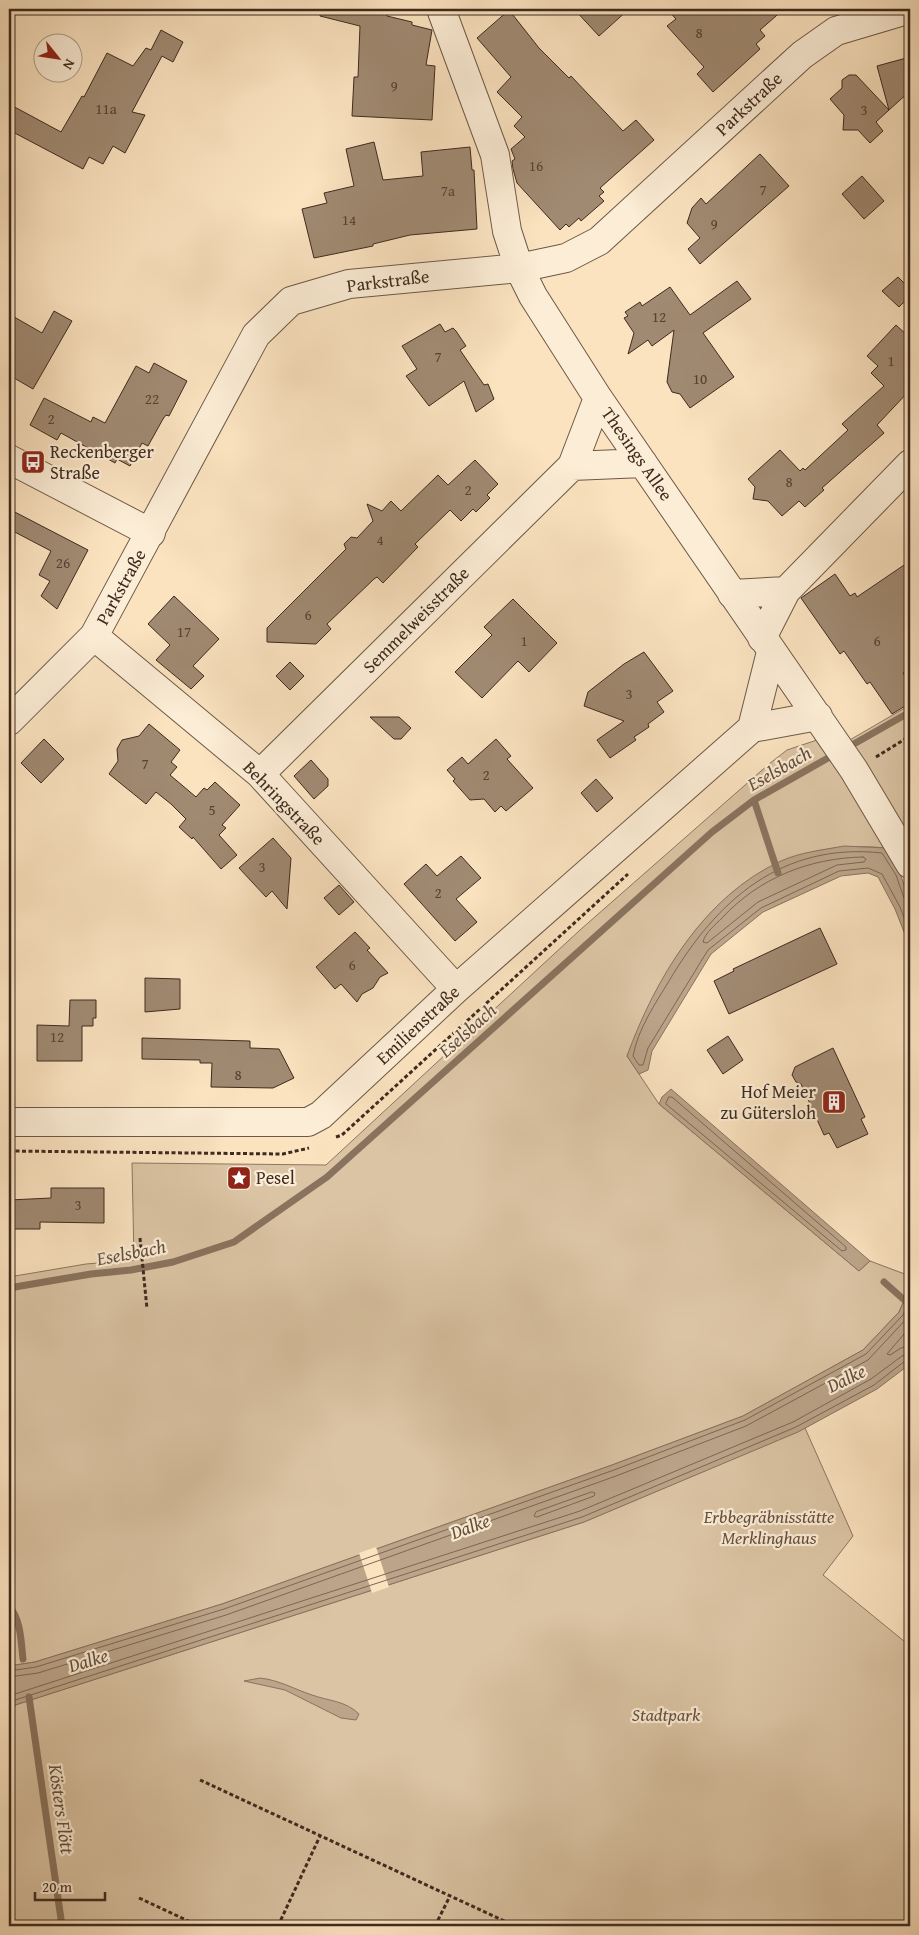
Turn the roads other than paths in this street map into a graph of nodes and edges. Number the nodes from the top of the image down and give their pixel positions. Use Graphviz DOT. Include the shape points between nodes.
graph roads {
  1 [pos="441,9"];
  2 [pos="910,9"];
  3 [pos="519,268"];
  4 [pos="598,398"];
  5 [pos="9,459"];
  6 [pos="643,463"];
  7 [pos="910,464"];
  8 [pos="572,466"];
  9 [pos="151,533"];
  10 [pos="786,592"];
  11 [pos="732,594"];
  12 [pos="94,636"];
  13 [pos="767,645"];
  14 [pos="818,716"];
  15 [pos="9,721"];
  16 [pos="752,728"];
  17 [pos="260,774"];
  18 [pos="910,864"];
  19 [pos="456,989"];
  20 [pos="9,1122"];
  1 -- 3 [label="street, Thesings Allee" via="495,155 507,231"];
  2 -- 3 [label="street, Parkstraße" via="836,31 802,55 600,241 566,258"];
  3 -- 4 [label="street, Thesings Allee" via="533,296"];
  3 -- 9 [label="street, Parkstraße" via="349,284 291,301 256,335"];
  4 -- 6 [label="street, Thesings Allee"];
  4 -- 8 [label="street, Semmelweisstraße"];
  5 -- 9 [label="street"];
  6 -- 8 [label="street"];
  6 -- 11 [label="street, Thesings Allee"];
  7 -- 10 [label="street"];
  8 -- 17 [label="street, Semmelweisstraße"];
  9 -- 12 [label="street, Parkstraße"];
  10 -- 11 [label="street"];
  10 -- 13 [label="street"];
  11 -- 13 [label="street, Thesings Allee"];
  12 -- 15 [label="street, Parkstraße"];
  12 -- 17 [label="street, Behringstraße"];
  13 -- 14 [label="street, Thesings Allee"];
  13 -- 16 [label="street"];
  14 -- 16 [label="street"];
  14 -- 18 [label="street, Thesings Allee"];
  16 -- 19 [label="street, Emilienstraße"];
  17 -- 19 [label="street, Behringstraße"];
  19 -- 20 [label="street, Emilienstraße" via="321,1115 308,1122"];
}
